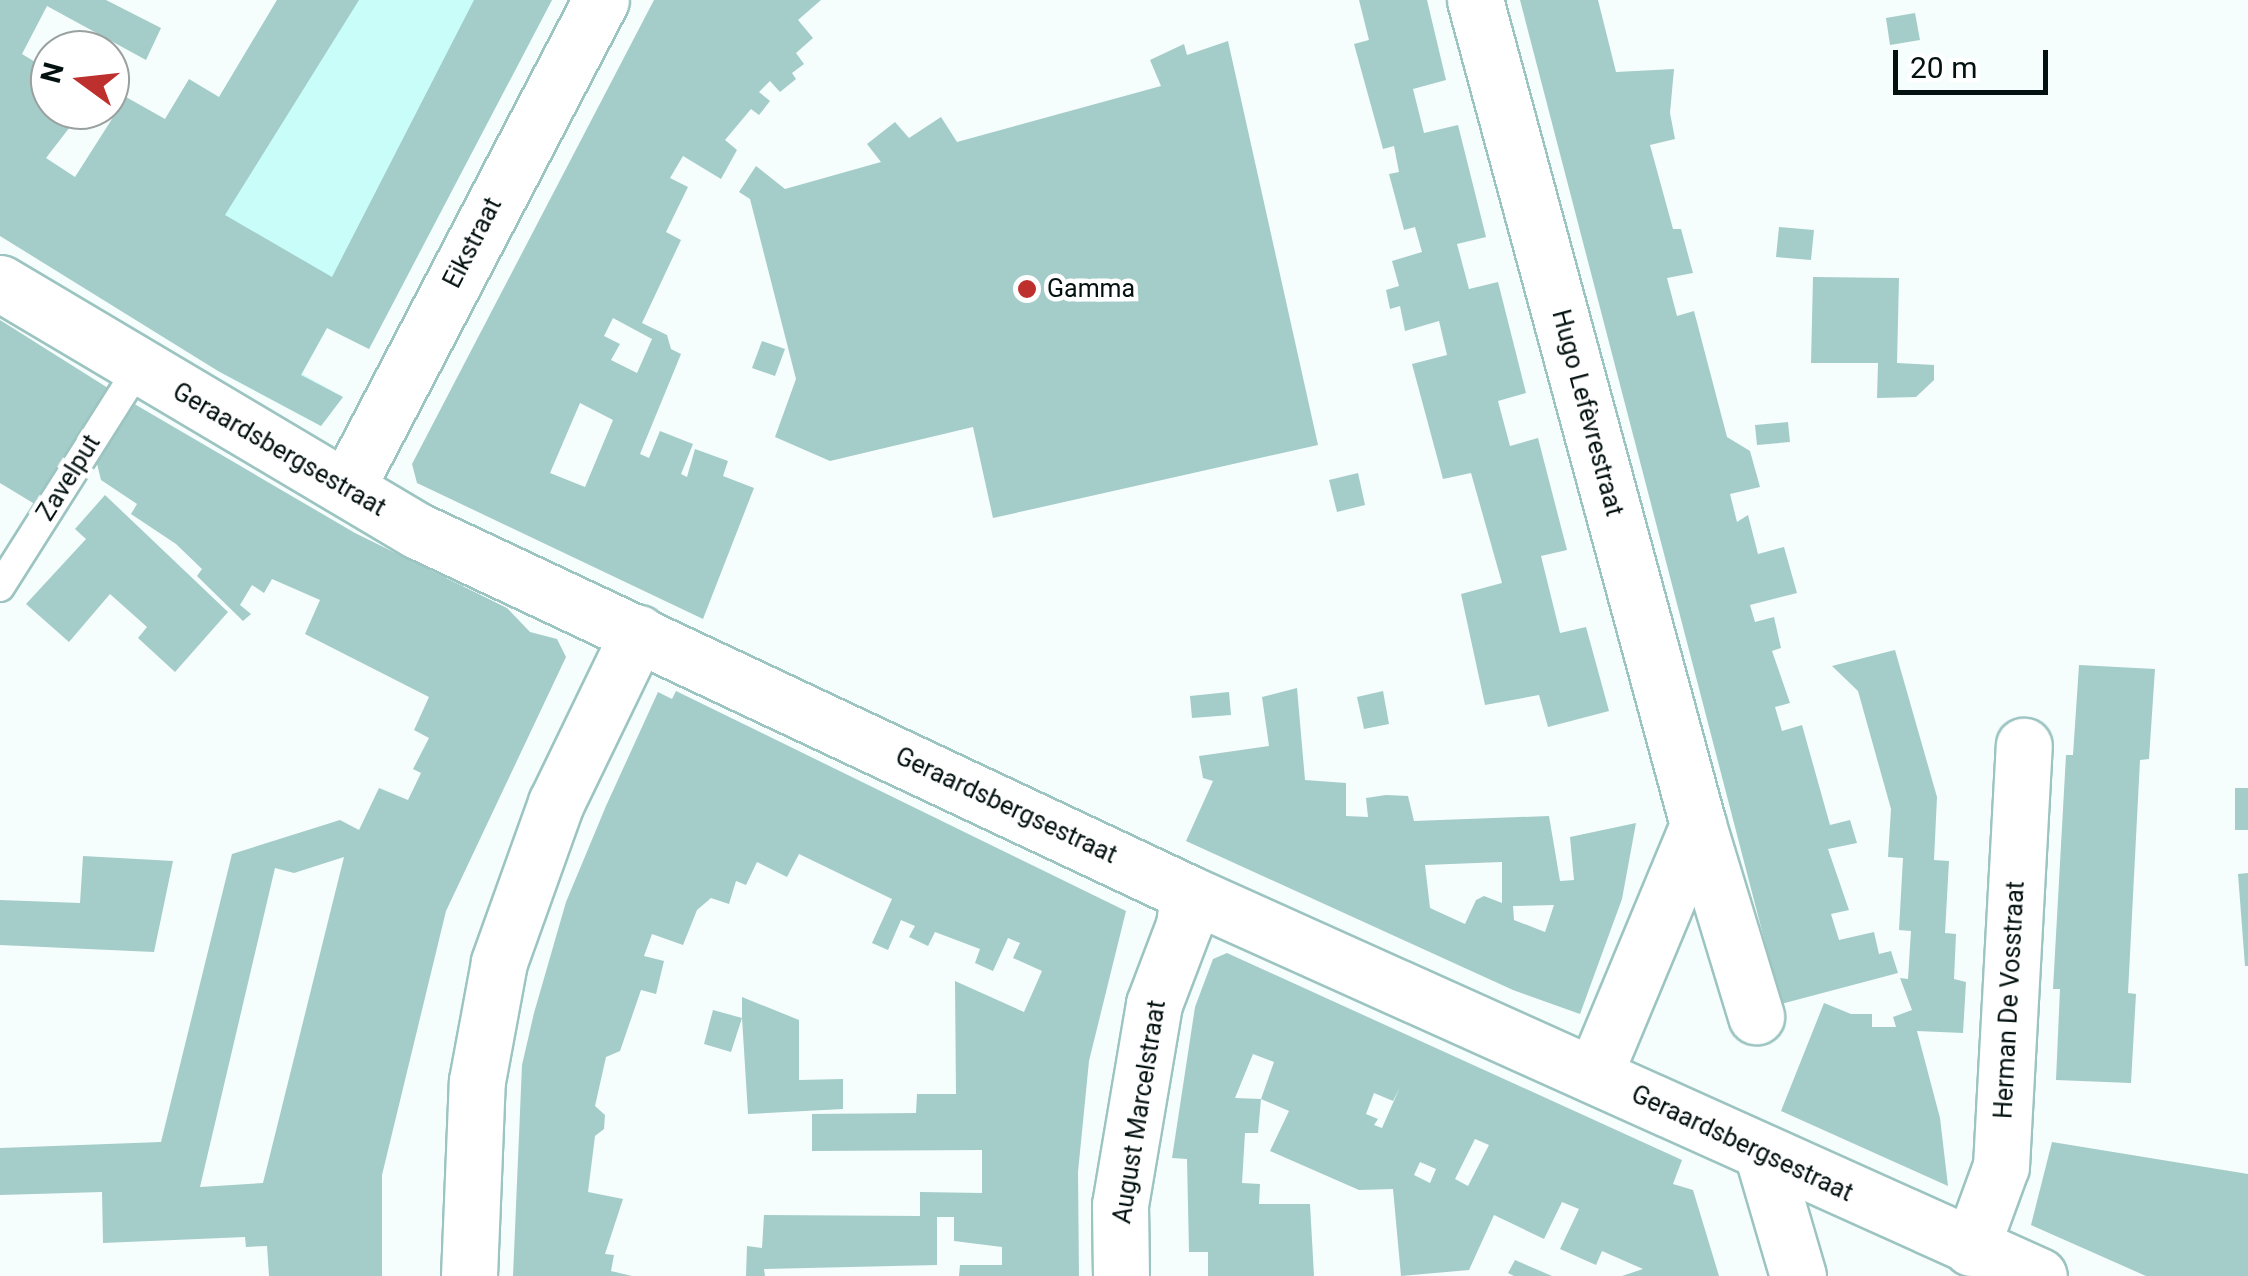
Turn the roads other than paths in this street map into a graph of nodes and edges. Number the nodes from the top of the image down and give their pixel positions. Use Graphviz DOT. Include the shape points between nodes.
graph roads {
  1 [pos="602,0"];
  2 [pos="1475,0"];
  3 [pos="0,283"];
  4 [pos="138,369"];
  5 [pos="347,487"];
  6 [pos="0,588"];
  7 [pos="638,633"];
  8 [pos="2024,746"];
  9 [pos="1698,825"];
  10 [pos="1188,893"];
  11 [pos="1756,1016"];
  12 [pos="1594,1075"];
  13 [pos="1763,1156"];
  14 [pos="1971,1248"];
  15 [pos="469,1276"];
  16 [pos="1121,1276"];
  17 [pos="1798,1276"];
  18 [pos="2038,1276"];
  1 -- 5 [label="street, Eikstraat"];
  2 -- 9 [label="street, Hugo Lefèvrestraat"];
  3 -- 4 [label="street, Geraardsbergsestraat"];
  4 -- 5 [label="street, Geraardsbergsestraat"];
  4 -- 6 [label="lane, Zavelput"];
  5 -- 7 [label="street, Geraardsbergsestraat" via="418,530"];
  7 -- 10 [label="street, Geraardsbergsestraat"];
  7 -- 15 [label="street" via="556,803 499,962 477,1081"];
  8 -- 14 [label="street, Herman De Vosstraat" via="2001,1166"];
  9 -- 11 [label="street, Hugo Lefèvrestraat"];
  9 -- 12 [label="street"];
  10 -- 12 [label="street, Geraardsbergsestraat"];
  10 -- 16 [label="street, August Marcelstraat" via="1184,925 1154,1004 1120,1205"];
  12 -- 13 [label="street, Geraardsbergsestraat"];
  13 -- 14 [label="street, Geraardsbergsestraat"];
  13 -- 17 [label="street"];
  14 -- 18 [label="street, Geraardsbergsestraat"];
}
